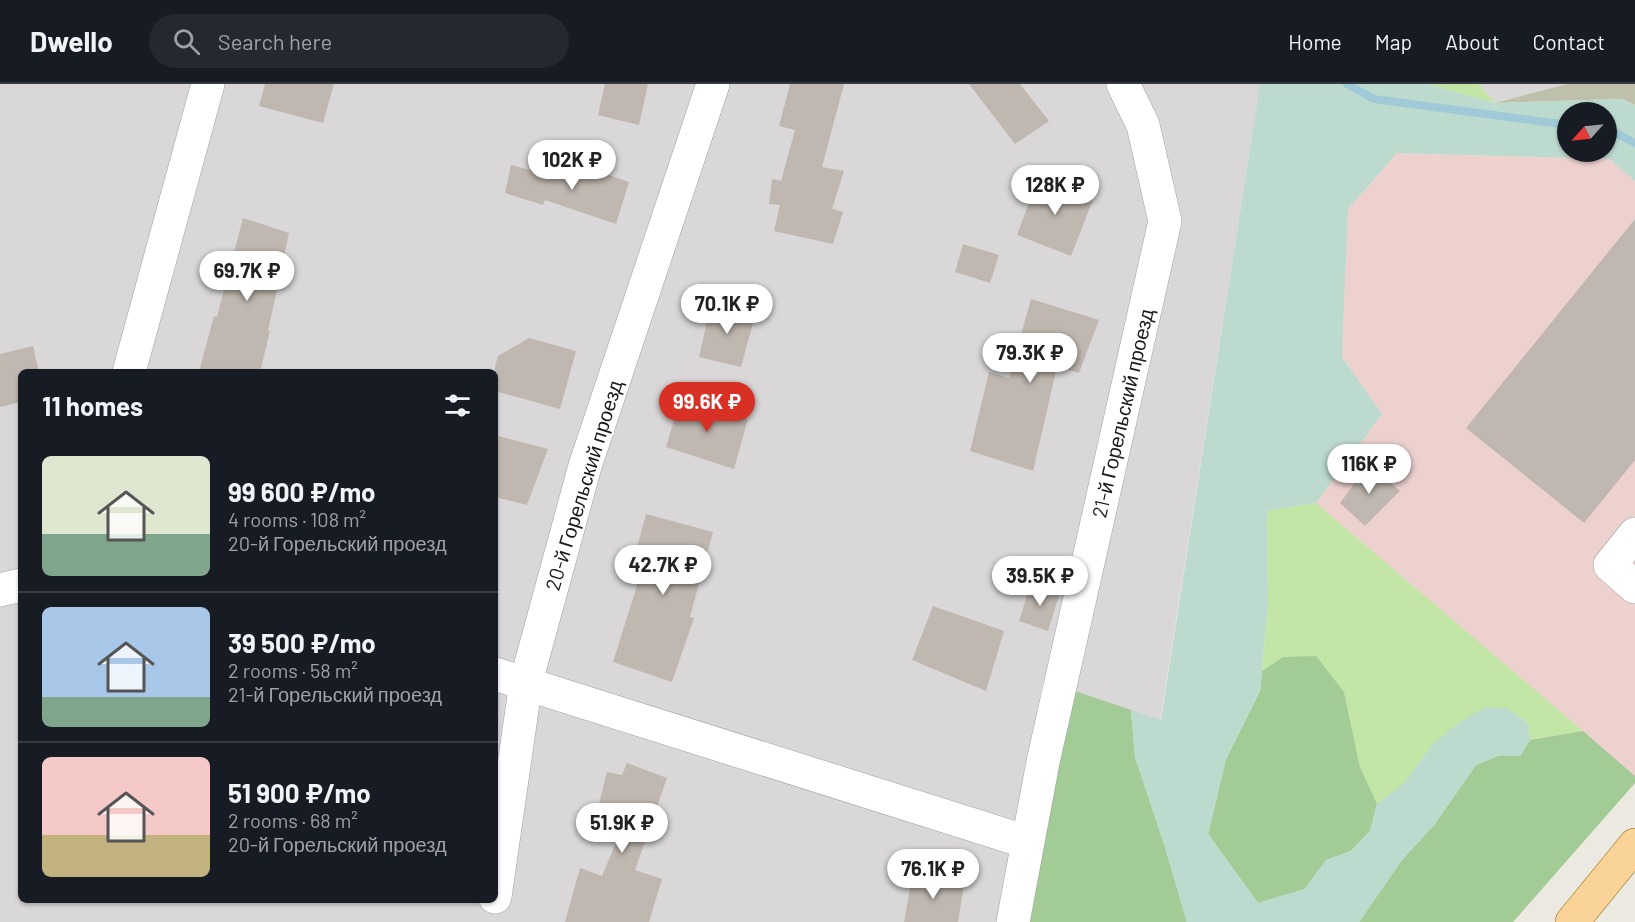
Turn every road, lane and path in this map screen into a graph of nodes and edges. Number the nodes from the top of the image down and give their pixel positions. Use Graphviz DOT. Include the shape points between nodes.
graph roads {
  1 [pos="208,84"];
  2 [pos="713,84"];
  3 [pos="1123,84"];
  4 [pos="130,369"];
  5 [pos="1635,534"];
  6 [pos="18,586"];
  7 [pos="1635,587"];
  8 [pos="0,590"];
  9 [pos="498,675"];
  10 [pos="526,682"];
  11 [pos="1027,842"];
  12 [pos="1635,845"];
  13 [pos="498,877"];
  14 [pos="494,903"];
  15 [pos="491,922"];
  16 [pos="1013,922"];
  17 [pos="1572,922"];
  1 -- 4 [label="street"];
  2 -- 10 [label="street, 20-й Горельский проезд" via="585,466"];
  3 -- 11 [label="street, 21-й Горельский проезд" via="1143,125 1165,221"];
  5 -- 7 [label="street" via="1610,565"];
  6 -- 8 [label="street"];
  9 -- 10 [label="street"];
  10 -- 11 [label="street"];
  10 -- 13 [label="street, 20-й Горельский проезд"];
  11 -- 16 [label="street, 21-й Горельский проезд"];
  12 -- 17 [label="main road"];
  14 -- 15 [label="street, 20-й Горельский проезд"];
}
